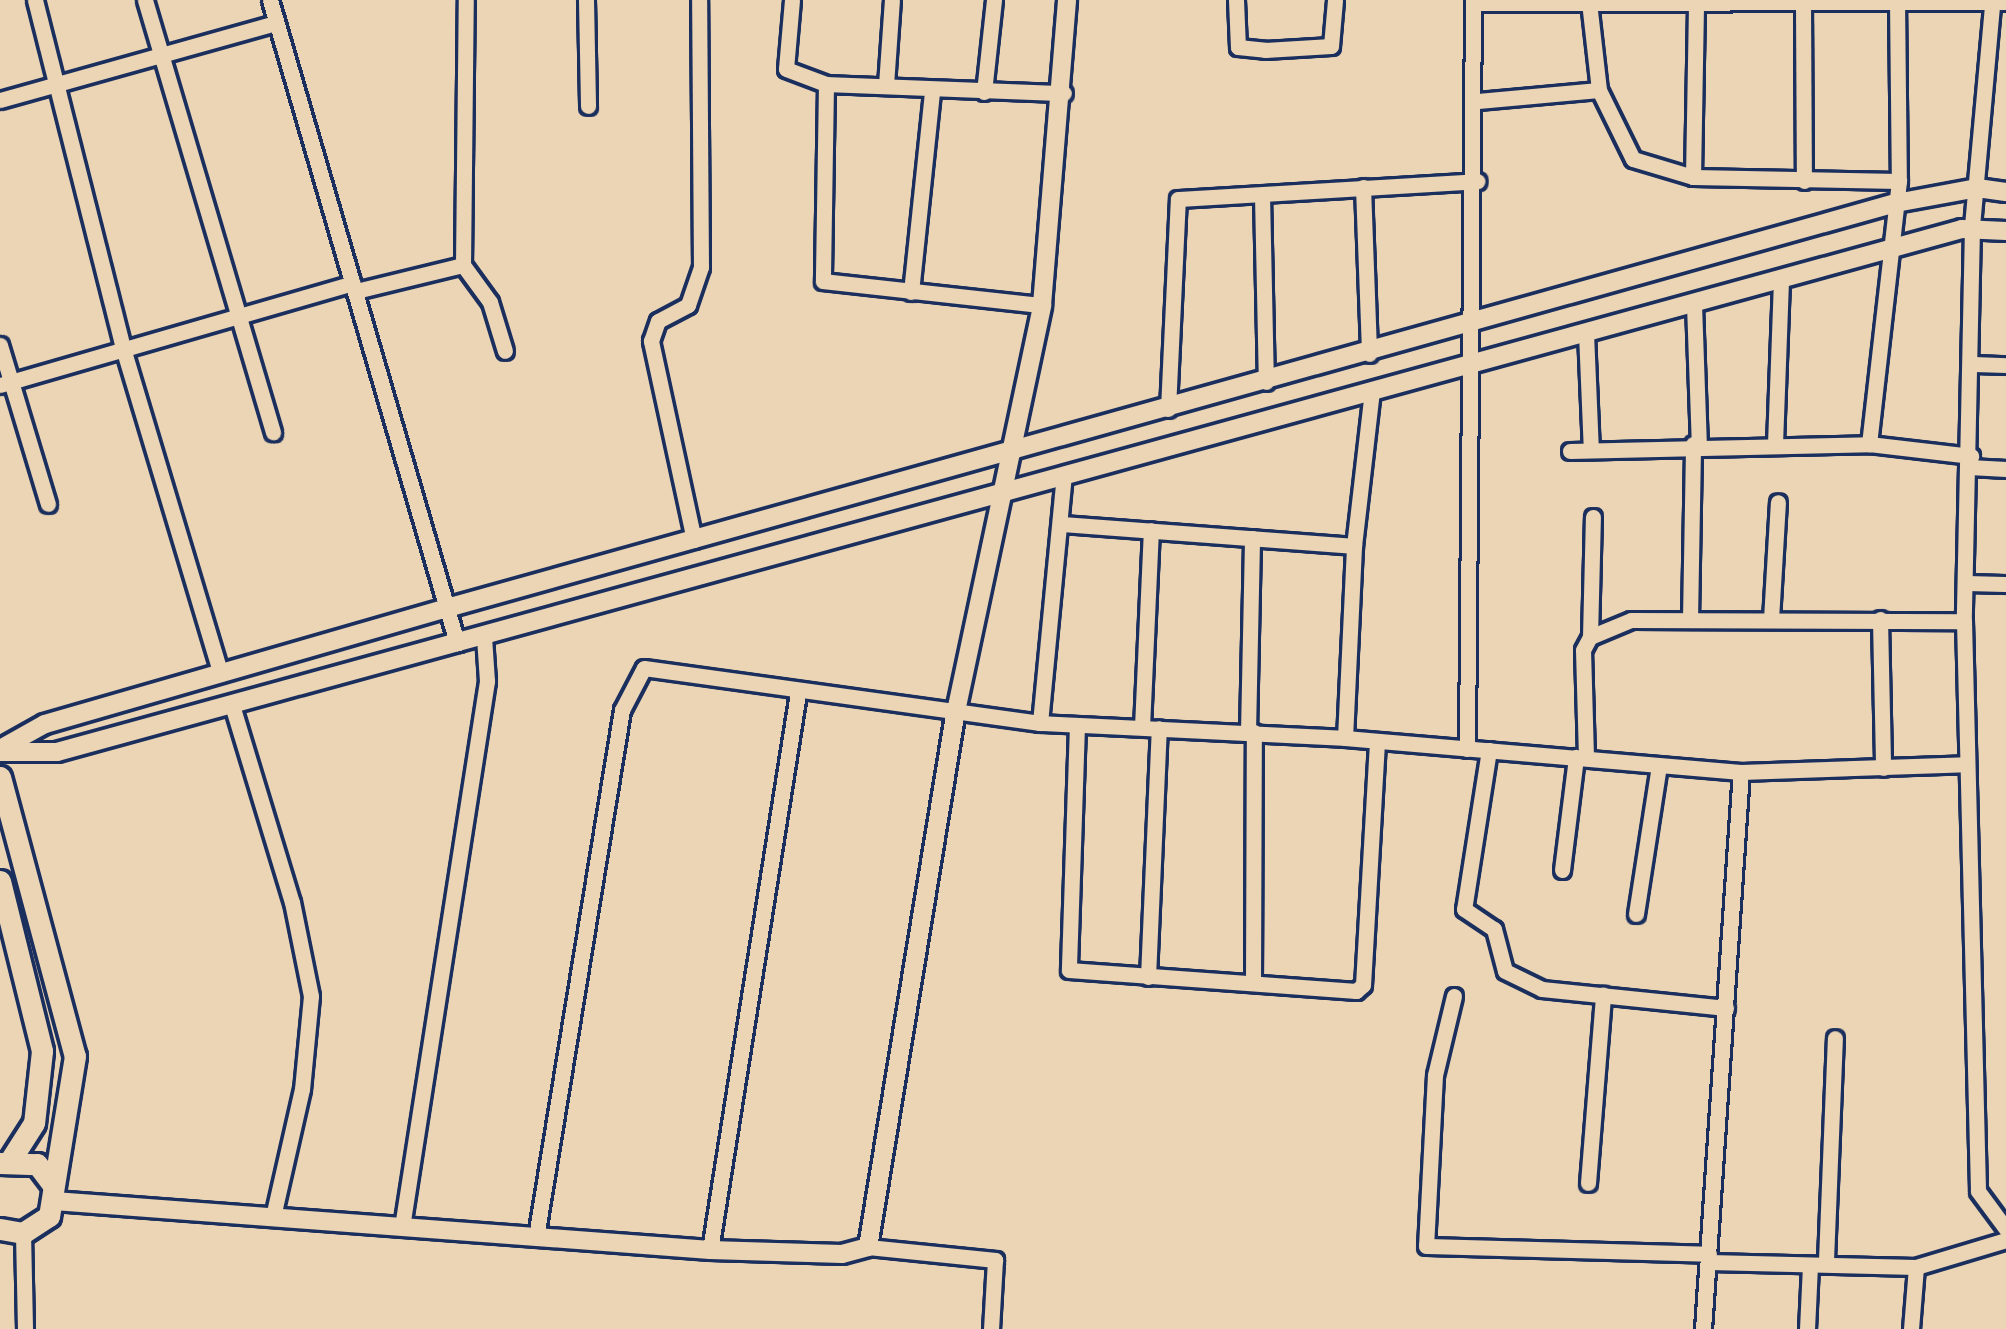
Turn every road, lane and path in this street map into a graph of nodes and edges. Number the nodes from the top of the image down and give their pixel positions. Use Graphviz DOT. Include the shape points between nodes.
graph roads {
  1 [pos="34,0"];
  2 [pos="145,0"];
  3 [pos="270,0"];
  4 [pos="466,0"];
  5 [pos="586,0"];
  6 [pos="699,0"];
  7 [pos="792,0"];
  8 [pos="892,0"];
  9 [pos="994,0"];
  10 [pos="1067,0"];
  11 [pos="1236,0"];
  12 [pos="1335,0"];
  13 [pos="1639,1"];
  14 [pos="1473,2"];
  15 [pos="1589,2"];
  16 [pos="1762,3"];
  17 [pos="1803,4"];
  18 [pos="1898,4"];
  19 [pos="1999,4"];
  20 [pos="1696,5"];
  21 [pos="275,23"];
  22 [pos="161,54"];
  23 [pos="57,84"];
  24 [pos="826,84"];
  25 [pos="886,85"];
  26 [pos="1599,91"];
  27 [pos="932,92"];
  28 [pos="984,92"];
  29 [pos="1064,93"];
  30 [pos="0,100"];
  31 [pos="1478,101"];
  32 [pos="588,106"];
  33 [pos="1693,177"];
  34 [pos="1477,181"];
  35 [pos="1899,181"];
  36 [pos="1804,182"];
  37 [pos="1363,187"];
  38 [pos="1977,188"];
  39 [pos="2006,192"];
  40 [pos="1262,194"];
  41 [pos="1896,202"];
  42 [pos="1972,227"];
  43 [pos="2006,231"];
  44 [pos="1888,251"];
  45 [pos="463,266"];
  46 [pos="1781,280"];
  47 [pos="354,287"];
  48 [pos="911,292"];
  49 [pos="1694,304"];
  50 [pos="1042,305"];
  51 [pos="236,319"];
  52 [pos="1475,324"];
  53 [pos="1586,333"];
  54 [pos="0,345"];
  55 [pos="123,348"];
  56 [pos="505,351"];
  57 [pos="1369,354"];
  58 [pos="1476,364"];
  59 [pos="1974,364"];
  60 [pos="2006,365"];
  61 [pos="1266,382"];
  62 [pos="5,384"];
  63 [pos="1372,391"];
  64 [pos="1168,409"];
  65 [pos="273,432"];
  66 [pos="1696,444"];
  67 [pos="1775,444"];
  68 [pos="1869,444"];
  69 [pos="1591,450"];
  70 [pos="1570,451"];
  71 [pos="1010,453"];
  72 [pos="1970,462"];
  73 [pos="2006,469"];
  74 [pos="1064,476"];
  75 [pos="998,495"];
  76 [pos="1778,502"];
  77 [pos="48,504"];
  78 [pos="1593,518"];
  79 [pos="1063,524"];
  80 [pos="1151,530"];
  81 [pos="1252,538"];
  82 [pos="694,540"];
  83 [pos="1354,546"];
  84 [pos="1965,583"];
  85 [pos="2006,584"];
  86 [pos="447,608"];
  87 [pos="1690,620"];
  88 [pos="1772,620"];
  89 [pos="1880,620"];
  90 [pos="1964,621"];
  91 [pos="484,637"];
  92 [pos="1590,637"];
  93 [pos="457,644"];
  94 [pos="221,674"];
  95 [pos="798,693"];
  96 [pos="232,705"];
  97 [pos="955,716"];
  98 [pos="1040,723"];
  99 [pos="1077,725"];
  100 [pos="1151,728"];
  101 [pos="1251,732"];
  102 [pos="1345,738"];
  103 [pos="1377,741"];
  104 [pos="1467,749"];
  105 [pos="1490,750"];
  106 [pos="0,751"];
  107 [pos="1581,757"];
  108 [pos="1966,764"];
  109 [pos="1659,766"];
  110 [pos="1883,768"];
  111 [pos="1742,772"];
  112 [pos="0,777"];
  113 [pos="1562,870"];
  114 [pos="2,893"];
  115 [pos="1636,914"];
  116 [pos="1148,977"];
  117 [pos="1253,982"];
  118 [pos="1603,995"];
  119 [pos="1454,996"];
  120 [pos="1726,1008"];
  121 [pos="1835,1038"];
  122 [pos="5,1161"];
  123 [pos="1588,1183"];
  124 [pos="54,1193"];
  125 [pos="273,1217"];
  126 [pos="401,1227"];
  127 [pos="2006,1229"];
  128 [pos="8,1233"];
  129 [pos="536,1238"];
  130 [pos="2006,1240"];
  131 [pos="868,1247"];
  132 [pos="710,1250"];
  133 [pos="1709,1258"];
  134 [pos="1818,1263"];
  135 [pos="1916,1267"];
  136 [pos="25,1329"];
  137 [pos="992,1329"];
  138 [pos="1703,1329"];
  139 [pos="1807,1329"];
  140 [pos="1911,1329"];
  1 -- 23 [label="street"];
  2 -- 22 [label="street"];
  3 -- 21 [label="street"];
  4 -- 45 [label="street"];
  5 -- 32 [label="street"];
  6 -- 82 [label="street" via="701,267 688,304 658,321 652,341"];
  7 -- 24 [label="street" via="786,68"];
  8 -- 25 [label="street"];
  9 -- 28 [label="street"];
  10 -- 29 [label="street"];
  11 -- 12 [label="street" via="1238,47 1265,50 1331,46"];
  13 -- 15 [label="street"];
  13 -- 20 [label="street"];
  14 -- 15 [label="street"];
  14 -- 31 [label="street"];
  15 -- 26 [label="street"];
  16 -- 17 [label="street"];
  16 -- 20 [label="street"];
  17 -- 18 [label="street"];
  17 -- 36 [label="street"];
  18 -- 19 [label="street"];
  18 -- 35 [label="street"];
  19 -- 38 [label="street"];
  20 -- 33 [label="street"];
  21 -- 22 [label="street"];
  21 -- 47 [label="street"];
  22 -- 23 [label="street"];
  22 -- 51 [label="street"];
  23 -- 30 [label="street"];
  23 -- 55 [label="street"];
  24 -- 25 [label="street"];
  24 -- 48 [label="street" via="823,281"];
  25 -- 27 [label="street"];
  26 -- 31 [label="street"];
  26 -- 33 [label="street" via="1633,159"];
  27 -- 28 [label="street"];
  27 -- 48 [label="street"];
  28 -- 29 [label="street"];
  29 -- 50 [label="street"];
  31 -- 34 [label="street"];
  33 -- 36 [label="street"];
  34 -- 37 [label="street"];
  34 -- 52 [label="street"];
  35 -- 36 [label="street"];
  35 -- 41 [label="street"];
  37 -- 40 [label="street"];
  37 -- 57 [label="street"];
  38 -- 39 [label="street"];
  38 -- 41 [label="street"];
  38 -- 42 [label="street"];
  40 -- 61 [label="street"];
  40 -- 64 [label="street" via="1178,199"];
  41 -- 44 [label="street"];
  41 -- 52 [label="street"];
  42 -- 43 [label="street"];
  42 -- 44 [label="street"];
  42 -- 59 [label="street"];
  44 -- 46 [label="street"];
  44 -- 68 [label="street"];
  45 -- 47 [label="street"];
  45 -- 56 [label="street" via="490,302"];
  46 -- 49 [label="street"];
  46 -- 67 [label="street"];
  47 -- 51 [label="street"];
  47 -- 86 [label="street"];
  48 -- 50 [label="street"];
  49 -- 53 [label="street"];
  49 -- 66 [label="street"];
  50 -- 71 [label="street"];
  51 -- 55 [label="street"];
  51 -- 65 [label="street"];
  52 -- 57 [label="street"];
  52 -- 58 [label="street"];
  53 -- 58 [label="street"];
  53 -- 69 [label="street"];
  54 -- 62 [label="street"];
  55 -- 62 [label="street"];
  55 -- 94 [label="street"];
  57 -- 61 [label="street"];
  58 -- 63 [label="street"];
  58 -- 104 [label="street"];
  59 -- 60 [label="street"];
  59 -- 72 [label="street"];
  61 -- 64 [label="street"];
  62 -- 77 [label="street"];
  63 -- 74 [label="street"];
  63 -- 83 [label="street"];
  64 -- 71 [label="street"];
  66 -- 67 [label="street"];
  66 -- 69 [label="street"];
  66 -- 87 [label="street"];
  67 -- 68 [label="street"];
  68 -- 72 [label="street"];
  69 -- 70 [label="street"];
  71 -- 75 [label="street"];
  71 -- 82 [label="street"];
  72 -- 73 [label="street"];
  72 -- 84 [label="street"];
  74 -- 75 [label="street"];
  74 -- 79 [label="street"];
  75 -- 91 [label="street"];
  75 -- 97 [label="street"];
  76 -- 88 [label="street"];
  78 -- 92 [label="street"];
  79 -- 80 [label="street"];
  79 -- 98 [label="street"];
  80 -- 81 [label="street"];
  80 -- 100 [label="street"];
  81 -- 83 [label="street"];
  81 -- 101 [label="street"];
  82 -- 86 [label="street"];
  83 -- 102 [label="street"];
  84 -- 85 [label="street"];
  84 -- 90 [label="street"];
  86 -- 93 [label="street"];
  86 -- 94 [label="street"];
  87 -- 88 [label="street"];
  87 -- 92 [label="street" via="1631,620"];
  88 -- 89 [label="street"];
  89 -- 90 [label="street"];
  89 -- 110 [label="street"];
  90 -- 108 [label="street"];
  91 -- 93 [label="street"];
  91 -- 126 [label="street" via="487,681"];
  92 -- 107 [label="street" via="1583,650"];
  93 -- 96 [label="street"];
  94 -- 106 [label="street" via="45,724"];
  95 -- 97 [label="street"];
  95 -- 129 [label="street" via="644,668 635,677 618,733"];
  95 -- 132 [label="street"];
  96 -- 106 [label="street" via="57,752"];
  96 -- 125 [label="street" via="292,902 311,996 302,1089"];
  97 -- 98 [label="street"];
  97 -- 131 [label="street"];
  98 -- 99 [label="street"];
  99 -- 100 [label="street"];
  99 -- 116 [label="street" via="1065,963 1073,972"];
  100 -- 101 [label="street"];
  100 -- 116 [label="street"];
  101 -- 102 [label="street"];
  101 -- 117 [label="street"];
  102 -- 103 [label="street"];
  103 -- 104 [label="street"];
  103 -- 117 [label="street" via="1361,989"];
  104 -- 105 [label="street"];
  105 -- 107 [label="street"];
  105 -- 118 [label="street" via="1464,909 1494,929 1504,971 1515,980"];
  107 -- 109 [label="street"];
  107 -- 113 [label="street"];
  108 -- 110 [label="street"];
  108 -- 127 [label="street" via="1978,1191"];
  109 -- 111 [label="street"];
  109 -- 115 [label="street"];
  110 -- 111 [label="street"];
  111 -- 120 [label="street"];
  112 -- 124 [label="main road" via="75,1056"];
  114 -- 122 [label="main road" via="42,1051 34,1124"];
  116 -- 117 [label="street"];
  118 -- 120 [label="street"];
  118 -- 123 [label="street"];
  119 -- 133 [label="street" via="1435,1075 1426,1246"];
  120 -- 133 [label="street"];
  121 -- 134 [label="street"];
  122 -- 124 [label="main road" via="37,1164"];
  124 -- 125 [label="street"];
  124 -- 128 [label="main road" via="49,1216"];
  125 -- 126 [label="street"];
  126 -- 129 [label="street"];
  128 -- 136 [label="street"];
  129 -- 132 [label="street"];
  130 -- 135 [label="street"];
  131 -- 132 [label="street" via="842,1254"];
  131 -- 137 [label="street" via="995,1260"];
  133 -- 134 [label="street"];
  133 -- 138 [label="street"];
  134 -- 135 [label="street"];
  134 -- 139 [label="street"];
  135 -- 140 [label="street"];
}
